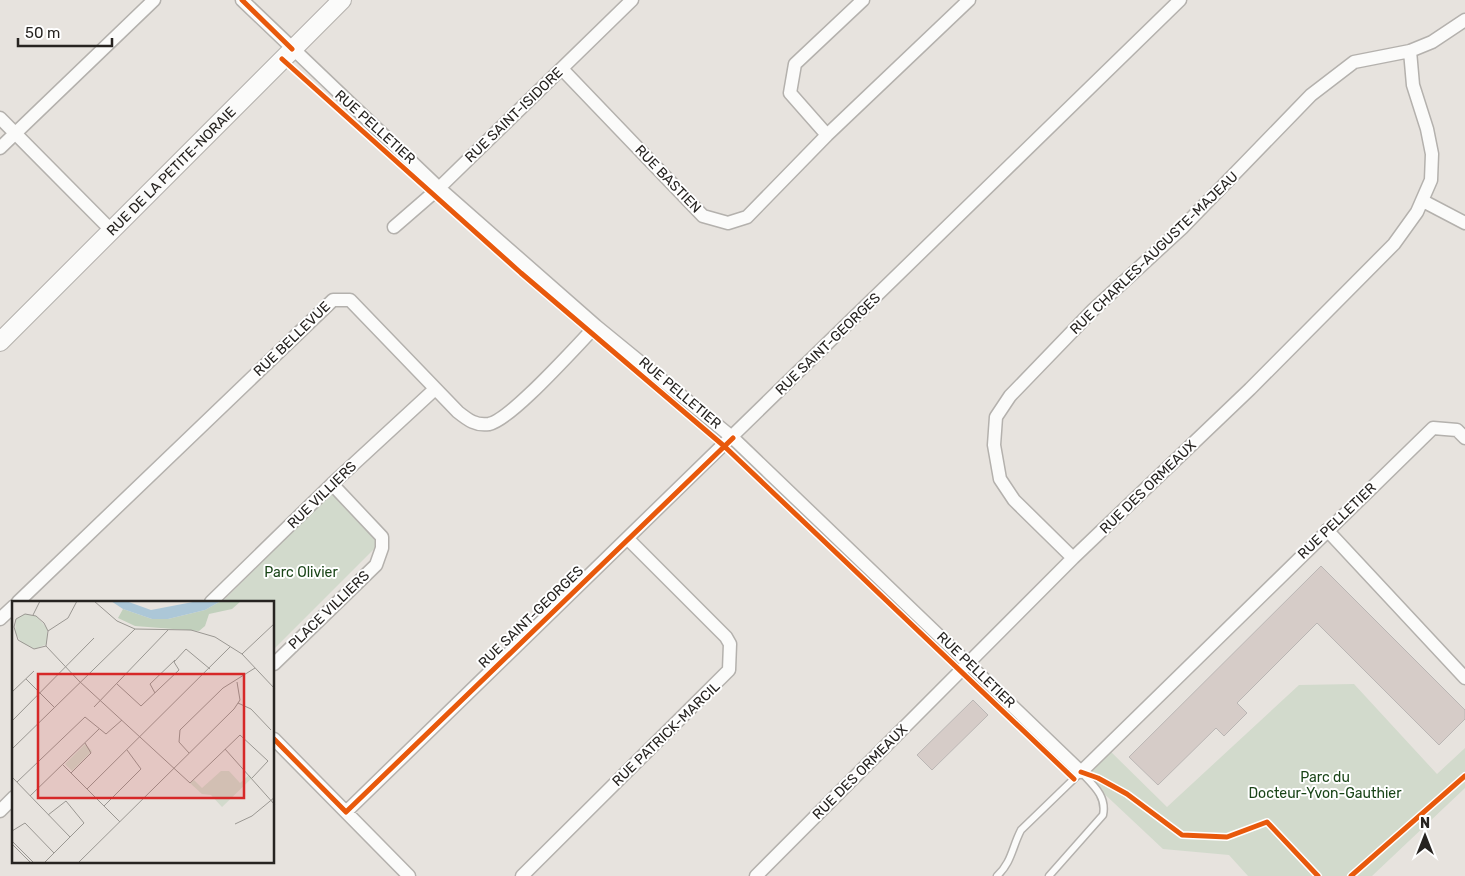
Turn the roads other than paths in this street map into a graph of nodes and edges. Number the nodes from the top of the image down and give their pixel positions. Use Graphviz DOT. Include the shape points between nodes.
graph roads {
  1 [pos="154,0"];
  2 [pos="242,0"];
  3 [pos="342,0"];
  4 [pos="632,0"];
  5 [pos="863,0"];
  6 [pos="969,0"];
  7 [pos="1180,0"];
  8 [pos="1465,20"];
  9 [pos="292,49"];
  10 [pos="1410,51"];
  11 [pos="562,69"];
  12 [pos="0,118"];
  13 [pos="15,134"];
  14 [pos="827,135"];
  15 [pos="0,148"];
  16 [pos="439,188"];
  17 [pos="1423,201"];
  18 [pos="1465,224"];
  19 [pos="394,227"];
  20 [pos="111,230"];
  21 [pos="596,326"];
  22 [pos="0,342"];
  23 [pos="435,389"];
  24 [pos="732,438"];
  25 [pos="1465,438"];
  26 [pos="332,484"];
  27 [pos="1326,530"];
  28 [pos="628,539"];
  29 [pos="1073,558"];
  30 [pos="19,601"];
  31 [pos="212,601"];
  32 [pos="12,608"];
  33 [pos="0,620"];
  34 [pos="275,663"];
  35 [pos="968,666"];
  36 [pos="1465,678"];
  37 [pos="275,740"];
  38 [pos="1081,772"];
  39 [pos="12,799"];
  40 [pos="0,811"];
  41 [pos="346,812"];
  42 [pos="409,876"];
  43 [pos="522,876"];
  44 [pos="756,876"];
  45 [pos="997,876"];
  46 [pos="1049,876"];
  1 -- 13 [label="street"];
  2 -- 9 [label="street, RUE PELLETIER"];
  3 -- 9 [label="street, RUE DE LA PETITE-NORAIE"];
  4 -- 11 [label="street, RUE SAINT-ISIDORE"];
  5 -- 14 [label="street" via="795,64 790,93"];
  6 -- 14 [label="street, RUE BASTIEN"];
  7 -- 24 [label="street, RUE SAINT-GEORGES"];
  8 -- 10 [label="street, RUE CHARLES-AUGUSTE-MAJEAU" via="1432,42"];
  9 -- 16 [label="street, RUE PELLETIER"];
  9 -- 20 [label="street, RUE DE LA PETITE-NORAIE"];
  10 -- 17 [label="street, RUE DES ORMEAUX" via="1413,85 1432,154 1431,180"];
  10 -- 29 [label="street, RUE CHARLES-AUGUSTE-MAJEAU" via="1354,62 1311,95 1182,228 1093,310 1010,396 996,417 994,445 1000,479 1014,500"];
  11 -- 14 [label="street, RUE BASTIEN" via="703,216 728,224 747,217"];
  11 -- 16 [label="street, RUE SAINT-ISIDORE"];
  12 -- 13 [label="street"];
  13 -- 15 [label="street"];
  13 -- 20 [label="street"];
  16 -- 19 [label="street, RUE SAINT-ISIDORE"];
  16 -- 21 [label="street, RUE PELLETIER"];
  17 -- 18 [label="street"];
  17 -- 29 [label="street, RUE DES ORMEAUX" via="1394,244 1250,389"];
  20 -- 22 [label="street, RUE DE LA PETITE-NORAIE"];
  21 -- 23 [label="street, RUE BELLEVUE" via="512,410 490,424 470,421"];
  21 -- 24 [label="street, RUE PELLETIER"];
  23 -- 26 [label="street, RUE VILLIERS"];
  23 -- 30 [label="street, RUE BELLEVUE" via="350,300 333,300"];
  24 -- 28 [label="street, RUE SAINT-GEORGES"];
  24 -- 35 [label="street, RUE PELLETIER"];
  25 -- 27 [label="street, RUE PELLETIER" via="1457,430 1433,428"];
  26 -- 31 [label="street, RUE VILLIERS"];
  26 -- 34 [label="street, PLACE VILLIERS" via="382,537 382,548 376,565"];
  27 -- 36 [label="street"];
  27 -- 38 [label="street, RUE PELLETIER"];
  28 -- 41 [label="street, RUE SAINT-GEORGES"];
  28 -- 43 [label="street, RUE PATRICK-MARCIL" via="726,637 730,644 729,670"];
  29 -- 35 [label="street, RUE DES ORMEAUX"];
  32 -- 33 [label="street"];
  35 -- 38 [label="street, RUE PELLETIER"];
  35 -- 44 [label="street, RUE DES ORMEAUX"];
  37 -- 41 [label="street"];
  38 -- 45 [label="lane" via="1021,830 1012,856"];
  38 -- 46 [label="lane" via="1100,792 1105,804 1103,815"];
  39 -- 40 [label="street"];
  41 -- 42 [label="street"];
}
